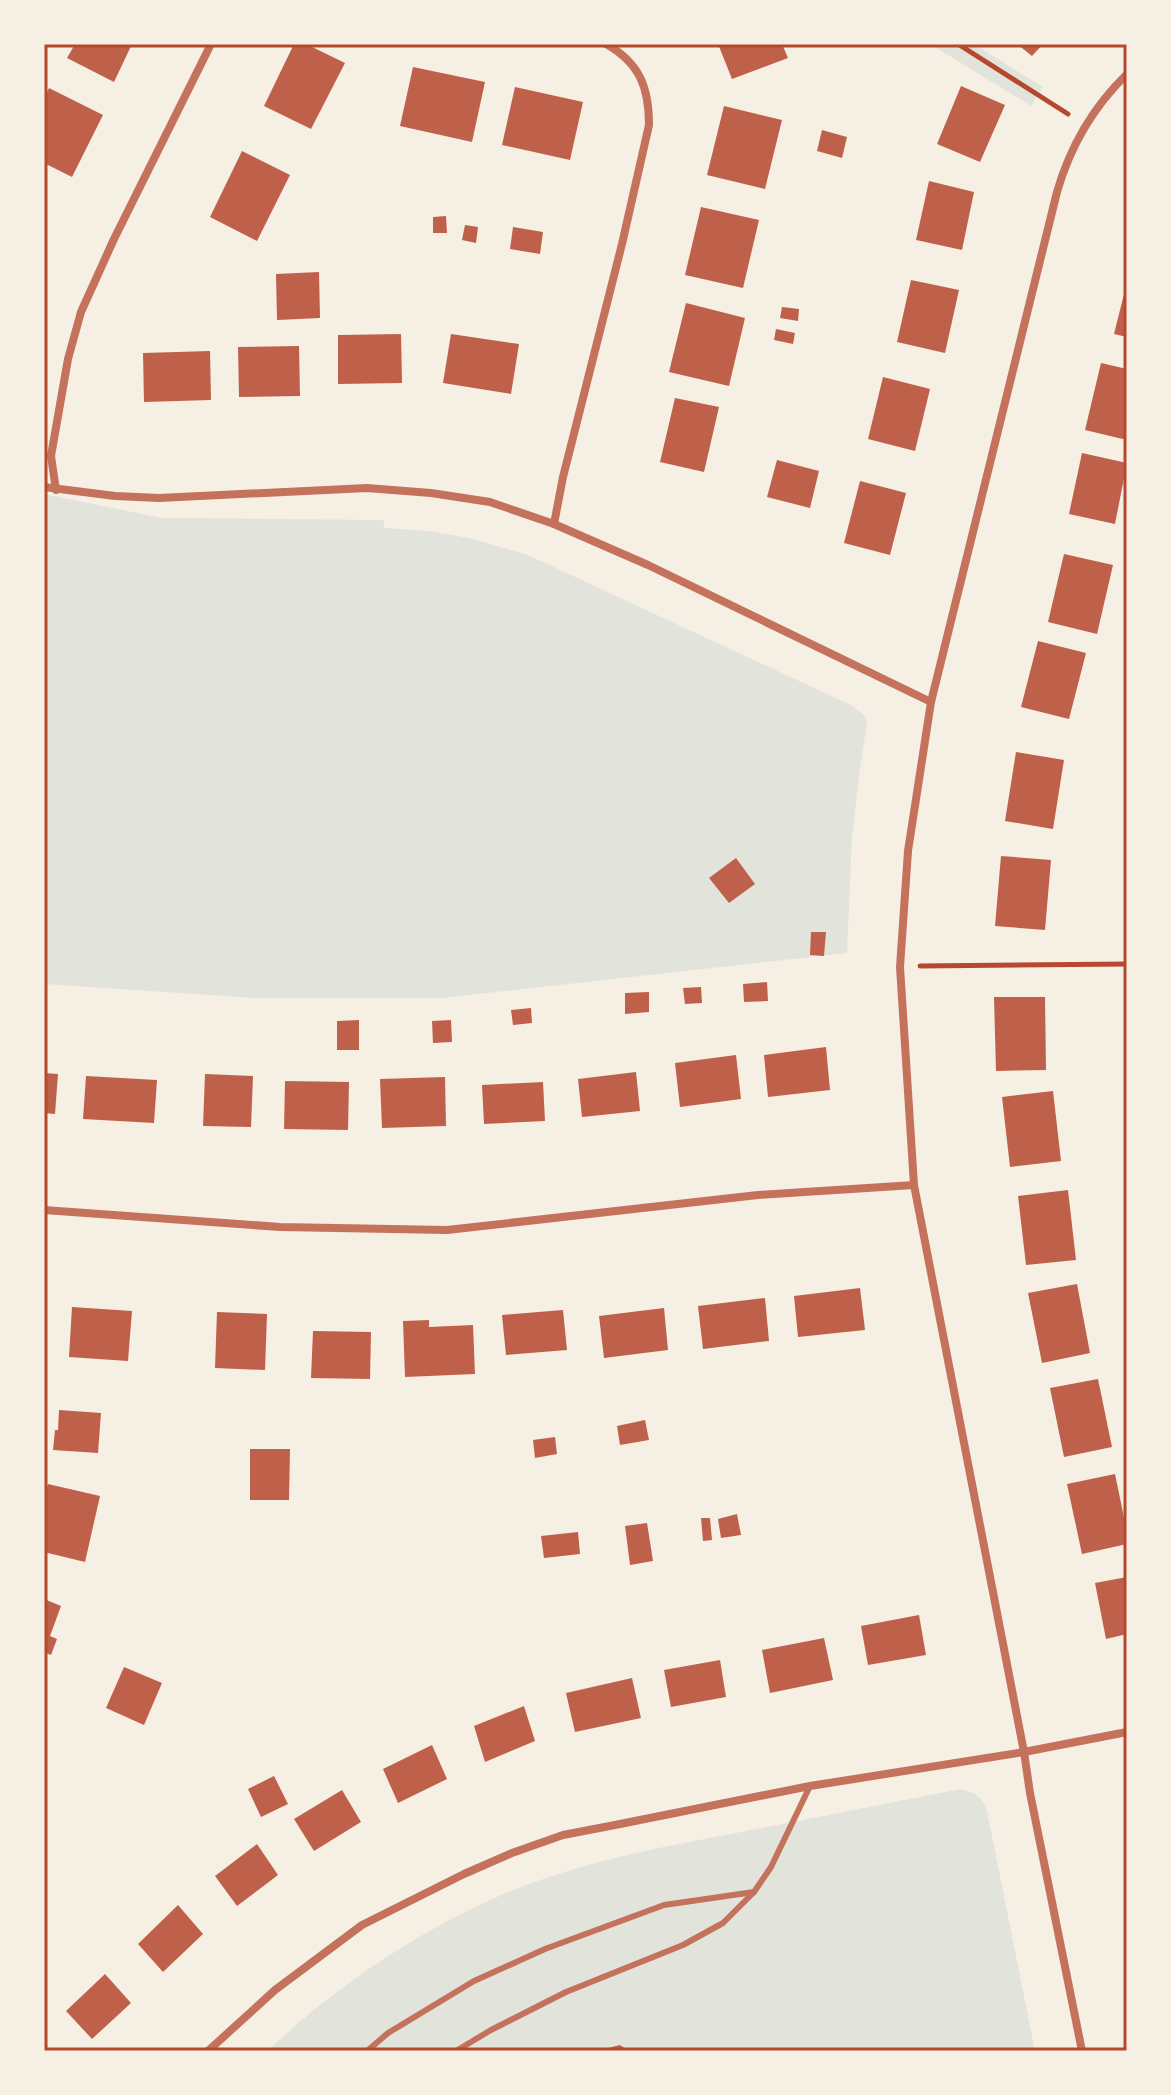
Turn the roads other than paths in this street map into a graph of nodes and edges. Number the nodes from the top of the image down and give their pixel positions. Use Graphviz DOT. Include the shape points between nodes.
graph roads {
  1 [pos="211,44"];
  2 [pos="606,44"];
  3 [pos="1127,74"];
  4 [pos="44,487"];
  5 [pos="56,490"];
  6 [pos="554,524"];
  7 [pos="931,702"];
  8 [pos="914,1185"];
  9 [pos="44,1210"];
  10 [pos="1127,1732"];
  11 [pos="1024,1752"];
  12 [pos="810,1786"];
  13 [pos="754,1892"];
  14 [pos="208,2051"];
  15 [pos="367,2051"];
  16 [pos="456,2051"];
  17 [pos="1082,2051"];
  1 -- 5 [label="street" via="81,312 51,456"];
  2 -- 6 [label="street" via="627,58 643,83 649,125"];
  3 -- 7 [label="street" via="1085,125 1057,192"];
  4 -- 5 [label="street"];
  5 -- 6 [label="street" via="159,498 367,488 415,491 490,502"];
  6 -- 7 [label="street"];
  7 -- 8 [label="street" via="908,851 900,967"];
  8 -- 9 [label="street" via="758,1195 447,1230 280,1227"];
  8 -- 11 [label="street"];
  10 -- 11 [label="street"];
  11 -- 12 [label="street"];
  11 -- 17 [label="street"];
  12 -- 13 [label="lane"];
  12 -- 14 [label="street" via="563,1835 464,1874 362,1925 275,1990"];
  13 -- 15 [label="lane" via="664,1905 545,1949 474,1981"];
  13 -- 16 [label="lane" via="723,1923 683,1945 566,1992"];
}
